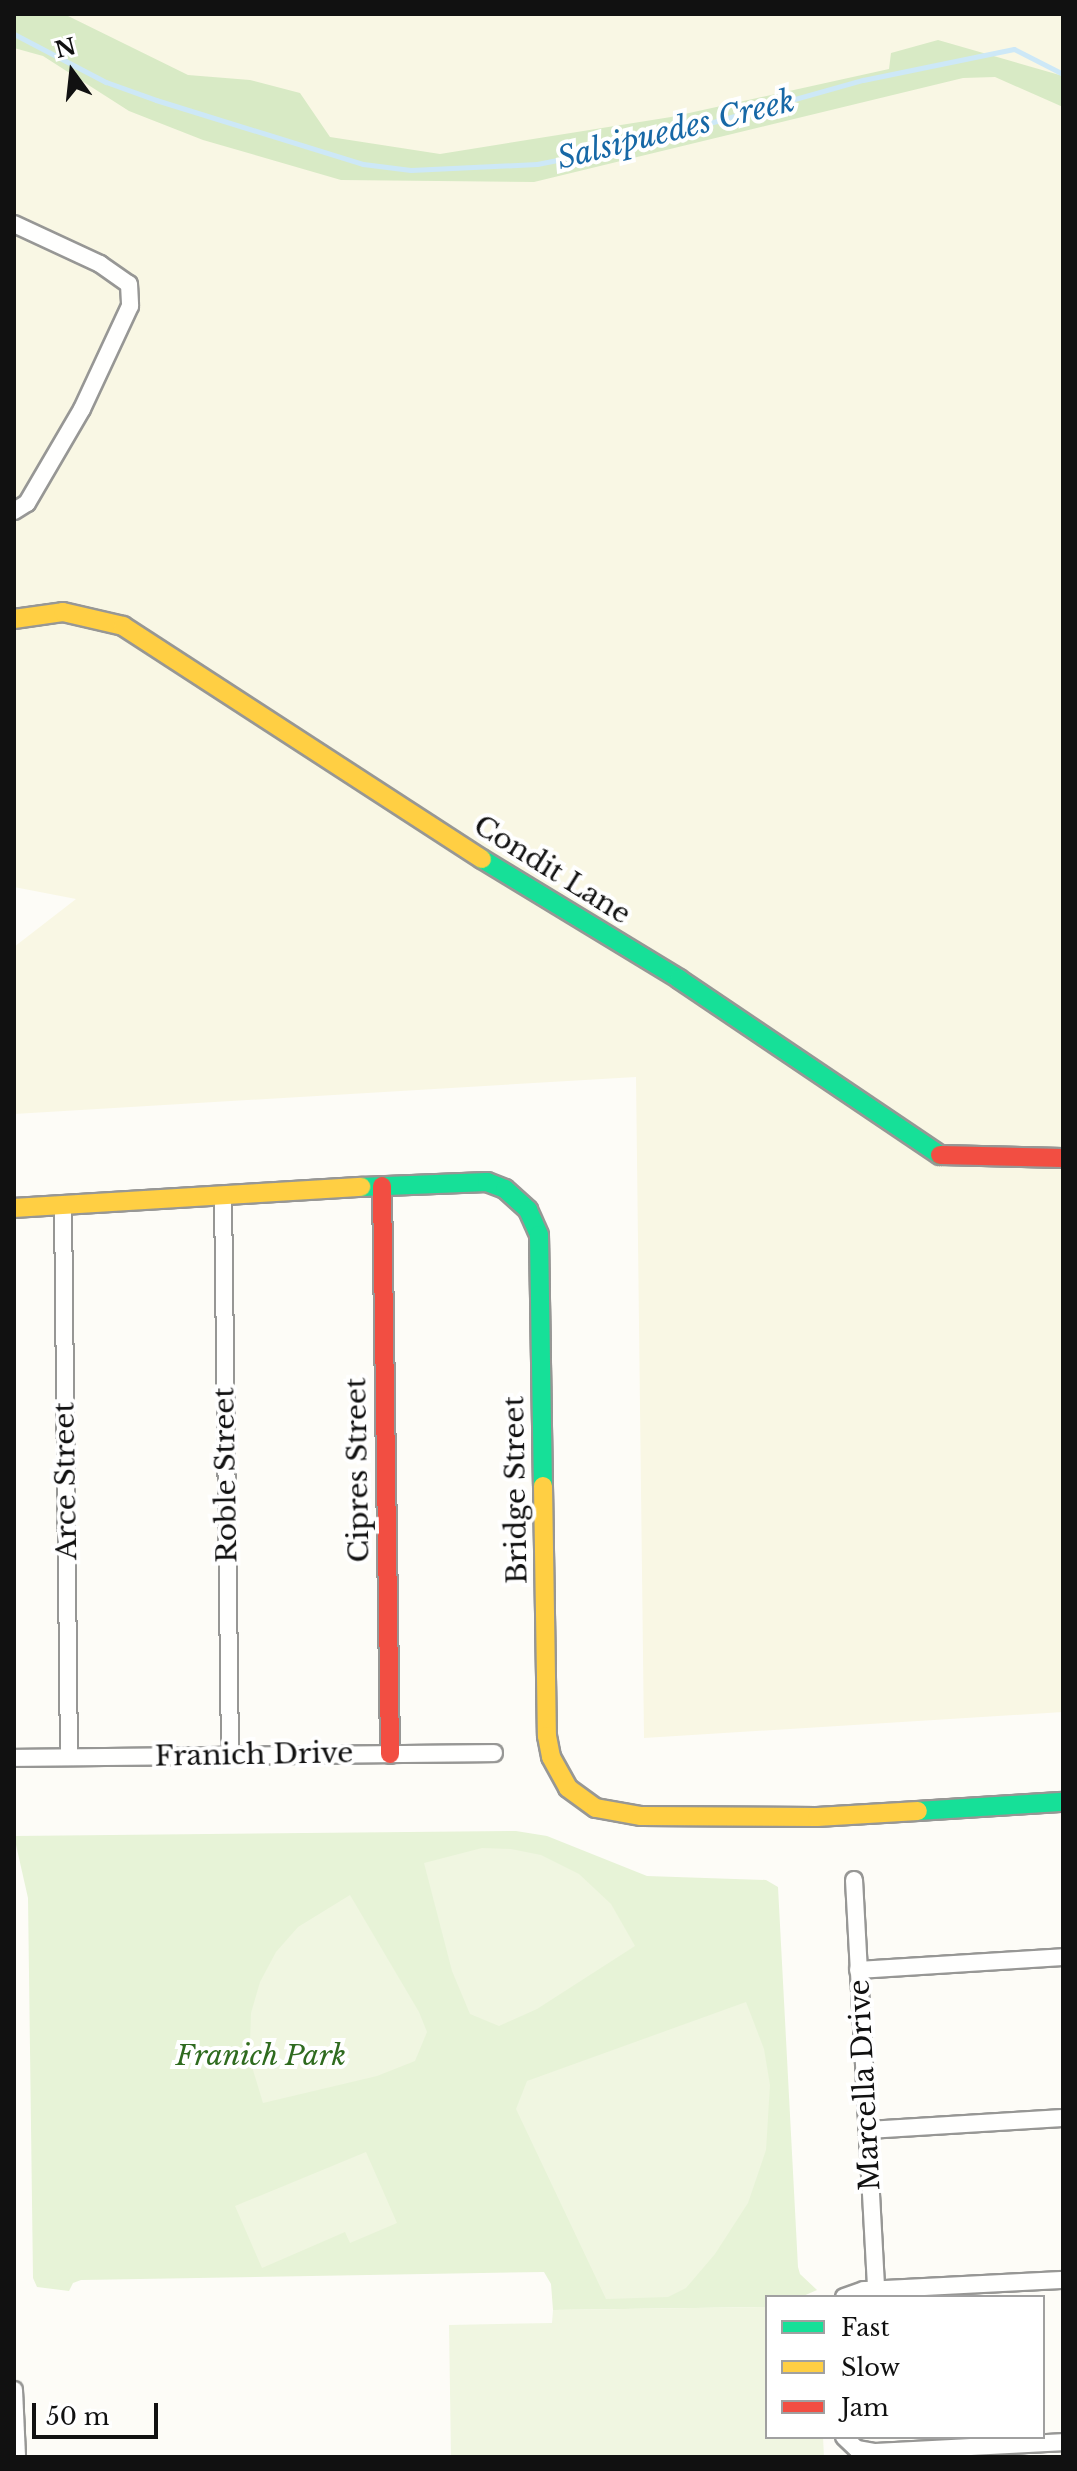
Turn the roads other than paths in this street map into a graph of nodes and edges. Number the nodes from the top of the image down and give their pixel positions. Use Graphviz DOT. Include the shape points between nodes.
graph roads {
  1 [pos="14,224"];
  2 [pos="14,511"];
  3 [pos="14,619"];
  4 [pos="1063,1158"];
  5 [pos="382,1186"];
  6 [pos="223,1195"];
  7 [pos="63,1205"];
  8 [pos="14,1208"];
  9 [pos="494,1753"];
  10 [pos="390,1754"];
  11 [pos="230,1755"];
  12 [pos="69,1757"];
  13 [pos="14,1758"];
  14 [pos="1063,1802"];
  15 [pos="854,1880"];
  16 [pos="1063,1957"];
  17 [pos="858,1970"];
  18 [pos="1063,2118"];
  19 [pos="868,2130"];
  20 [pos="1063,2280"];
  21 [pos="876,2289"];
  22 [pos="852,2295"];
  23 [pos="14,2390"];
  24 [pos="846,2439"];
  25 [pos="1063,2442"];
  26 [pos="17,2457"];
  1 -- 2 [label="street" via="110,270 129,284 130,306 82,409 27,503"];
  3 -- 4 [label="street, Condit Lane" via="63,612 123,626 415,818 679,979 942,1156"];
  5 -- 6 [label="street, Bridge Street"];
  5 -- 10 [label="street, Cipres Street"];
  5 -- 14 [label="street, Bridge Street" via="496,1184 523,1203 537,1226 547,1736 555,1767 575,1795 596,1808 624,1815 710,1817 858,1815"];
  6 -- 7 [label="street, Bridge Street"];
  6 -- 11 [label="street, Roble Street"];
  7 -- 8 [label="street, Bridge Street"];
  7 -- 12 [label="street, Arce Street"];
  9 -- 10 [label="street, Franich Drive"];
  10 -- 11 [label="street, Franich Drive"];
  11 -- 12 [label="street, Franich Drive"];
  12 -- 13 [label="street, Franich Drive"];
  15 -- 17 [label="street, Marcella Drive"];
  16 -- 17 [label="street"];
  17 -- 19 [label="street, Marcella Drive"];
  18 -- 19 [label="street"];
  19 -- 21 [label="street, Marcella Drive"];
  20 -- 21 [label="street"];
  21 -- 22 [label="street"];
  23 -- 26 [label="street"];
  24 -- 25 [label="street" via="857,2449 874,2452"];
}
